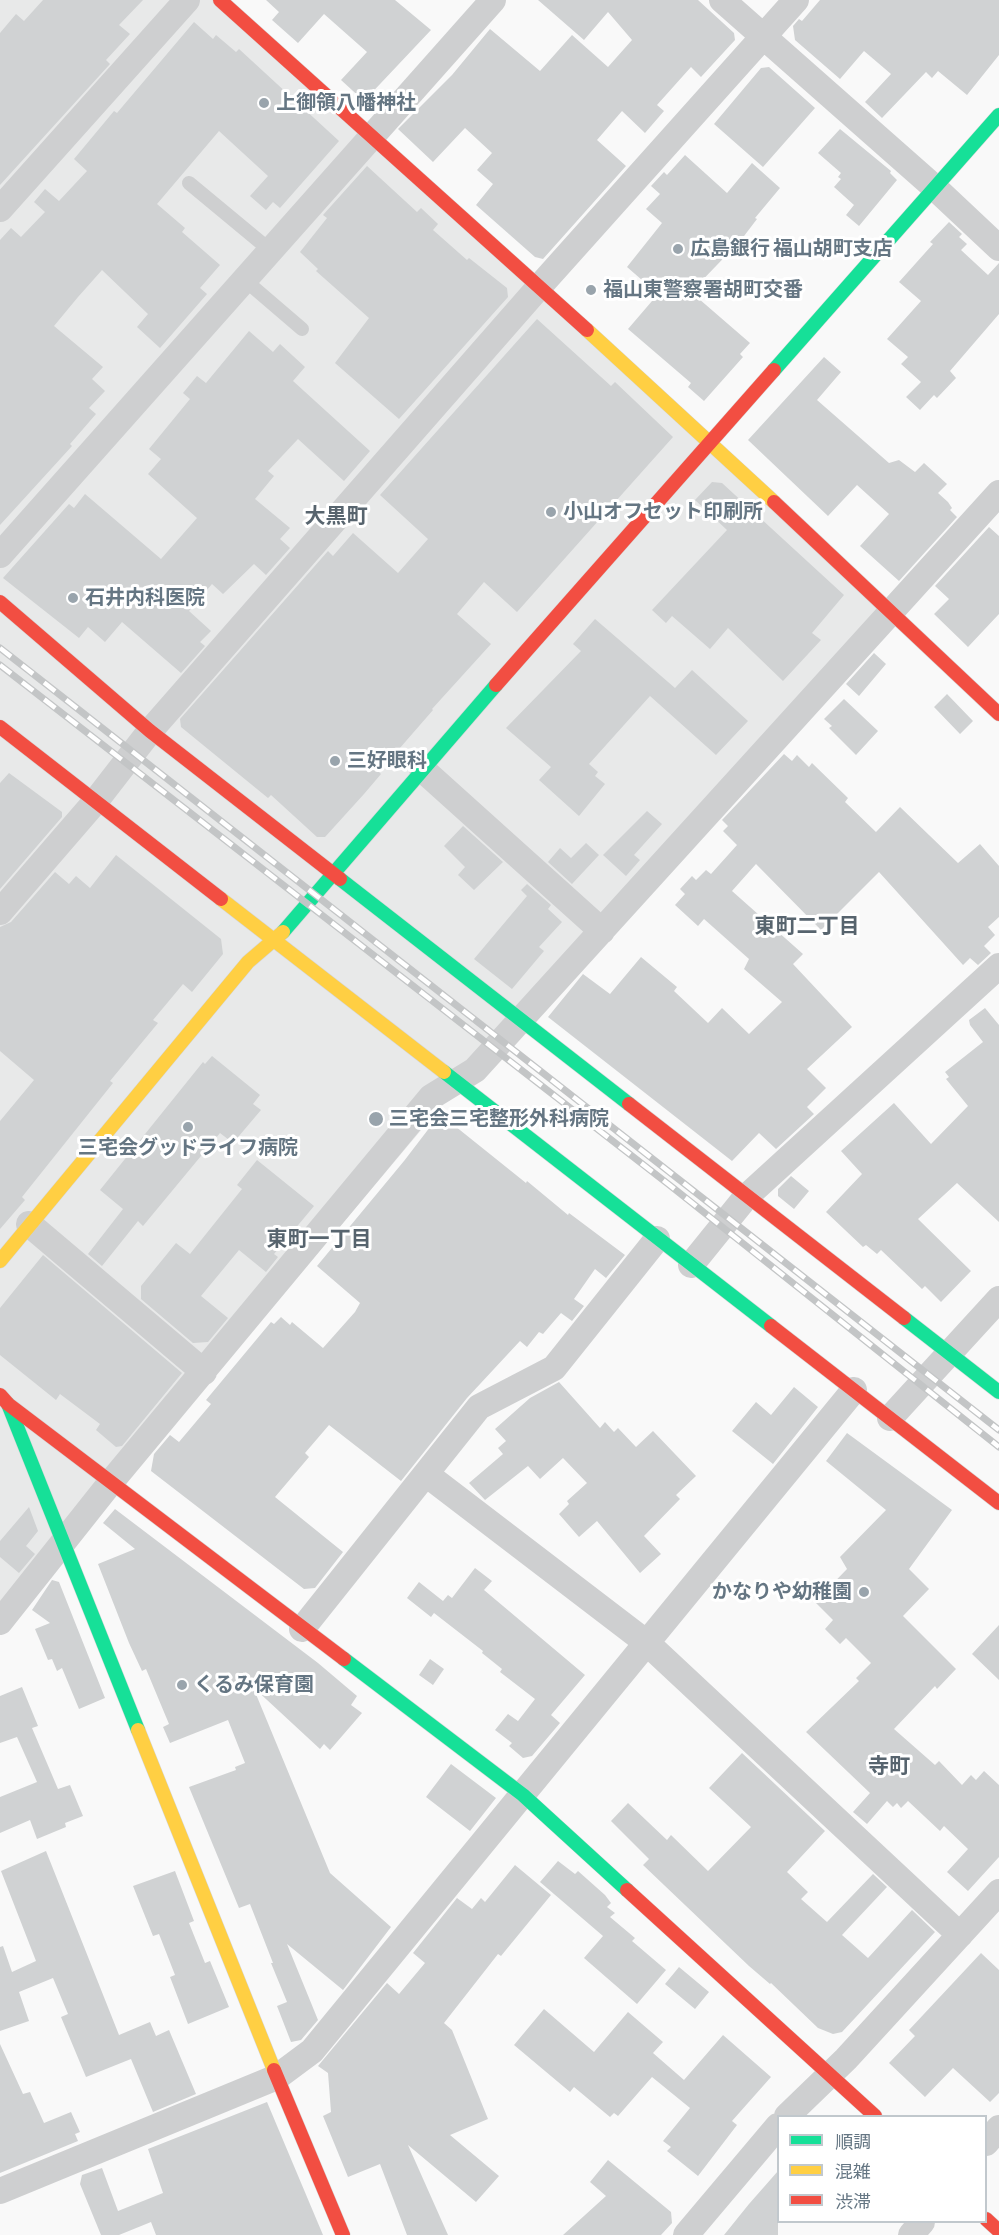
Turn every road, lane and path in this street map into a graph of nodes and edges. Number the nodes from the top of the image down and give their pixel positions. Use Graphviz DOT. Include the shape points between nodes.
graph roads {
  1 [pos="188,0"];
  2 [pos="220,0"];
  3 [pos="493,0"];
  4 [pos="722,0"];
  5 [pos="796,0"];
  6 [pos="763,36"];
  7 [pos="999,115"];
  8 [pos="372,137"];
  9 [pos="189,183"];
  10 [pos="934,187"];
  11 [pos="0,209"];
  12 [pos="999,248"];
  13 [pos="271,251"];
  14 [pos="246,280"];
  15 [pos="539,287"];
  16 [pos="302,329"];
  17 [pos="709,442"];
  18 [pos="999,493"];
  19 [pos="0,555"];
  20 [pos="0,602"];
  21 [pos="892,611"];
  22 [pos="999,714"];
  23 [pos="0,727"];
  24 [pos="150,731"];
  25 [pos="422,770"];
  26 [pos="90,808"];
  27 [pos="333,874"];
  28 [pos="0,912"];
  29 [pos="602,931"];
  30 [pos="272,940"];
  31 [pos="999,966"];
  32 [pos="521,1019"];
  33 [pos="454,1083"];
  34 [pos="746,1197"];
  35 [pos="29,1224"];
  36 [pos="657,1239"];
  37 [pos="0,1261"];
  38 [pos="692,1265"];
  39 [pos="999,1299"];
  40 [pos="947,1352"];
  41 [pos="204,1372"];
  42 [pos="854,1390"];
  43 [pos="999,1392"];
  44 [pos="4,1400"];
  45 [pos="890,1418"];
  46 [pos="426,1474"];
  47 [pos="111,1482"];
  48 [pos="999,1503"];
  49 [pos="63,1545"];
  50 [pos="0,1622"];
  51 [pos="302,1629"];
  52 [pos="647,1643"];
  53 [pos="522,1795"];
  54 [pos="999,1892"];
  55 [pos="960,1935"];
  56 [pos="828,2074"];
  57 [pos="277,2077"];
  58 [pos="788,2115"];
  59 [pos="874,2115"];
  60 [pos="777,2127"];
  61 [pos="999,2128"];
  62 [pos="987,2142"];
  63 [pos="0,2191"];
  64 [pos="987,2220"];
  65 [pos="921,2223"];
  66 [pos="999,2232"];
  67 [pos="343,2235"];
  68 [pos="686,2235"];
  69 [pos="911,2235"];
  1 -- 11 [label="street"];
  2 -- 8 [label="street"];
  3 -- 8 [label="street"];
  4 -- 6 [label="street"];
  5 -- 6 [label="street"];
  6 -- 10 [label="street"];
  6 -- 15 [label="street"];
  7 -- 10 [label="street"];
  8 -- 13 [label="street"];
  8 -- 15 [label="street"];
  9 -- 13 [label="lane"];
  10 -- 12 [label="street"];
  10 -- 17 [label="street"];
  13 -- 14 [label="street"];
  14 -- 16 [label="lane"];
  14 -- 19 [label="street"];
  15 -- 17 [label="street"];
  15 -- 24 [label="street"];
  17 -- 21 [label="street"];
  17 -- 25 [label="street"];
  18 -- 21 [label="street"];
  20 -- 24 [label="street"];
  21 -- 22 [label="street"];
  21 -- 29 [label="street"];
  23 -- 26 [label="street"];
  24 -- 26 [label="street"];
  24 -- 27 [label="street"];
  25 -- 27 [label="street"];
  25 -- 29 [label="street"];
  26 -- 28 [label="street"];
  26 -- 30 [label="street"];
  27 -- 30 [label="street" via="291,925"];
  27 -- 32 [label="street"];
  29 -- 32 [label="street"];
  30 -- 33 [label="street"];
  30 -- 35 [label="street" via="248,962"];
  31 -- 34 [label="street"];
  32 -- 33 [label="street" via="475,1070"];
  32 -- 34 [label="street"];
  33 -- 36 [label="street"];
  33 -- 41 [label="street" via="431,1097"];
  34 -- 38 [label="street"];
  34 -- 40 [label="street"];
  35 -- 37 [label="street"];
  35 -- 41 [label="street"];
  36 -- 38 [label="street"];
  36 -- 46 [label="street" via="554,1368 479,1407"];
  38 -- 42 [label="street"];
  39 -- 40 [label="street"];
  40 -- 43 [label="street"];
  40 -- 45 [label="street"];
  41 -- 47 [label="street"];
  42 -- 45 [label="street"];
  42 -- 52 [label="street"];
  44 -- 47 [label="street"];
  44 -- 49 [label="street"];
  45 -- 48 [label="street"];
  46 -- 51 [label="street"];
  46 -- 52 [label="street"];
  47 -- 49 [label="street"];
  47 -- 51 [label="street"];
  49 -- 50 [label="street"];
  49 -- 57 [label="street"];
  51 -- 53 [label="street"];
  52 -- 53 [label="street"];
  52 -- 55 [label="street"];
  53 -- 56 [label="street"];
  53 -- 57 [label="street" via="312,2051"];
  54 -- 55 [label="street"];
  55 -- 56 [label="street"];
  56 -- 58 [label="street"];
  56 -- 59 [label="street"];
  57 -- 63 [label="street"];
  57 -- 67 [label="street"];
  60 -- 68 [label="street"];
  61 -- 62 [label="street"];
  64 -- 66 [label="street"];
  65 -- 69 [label="street"];
}
